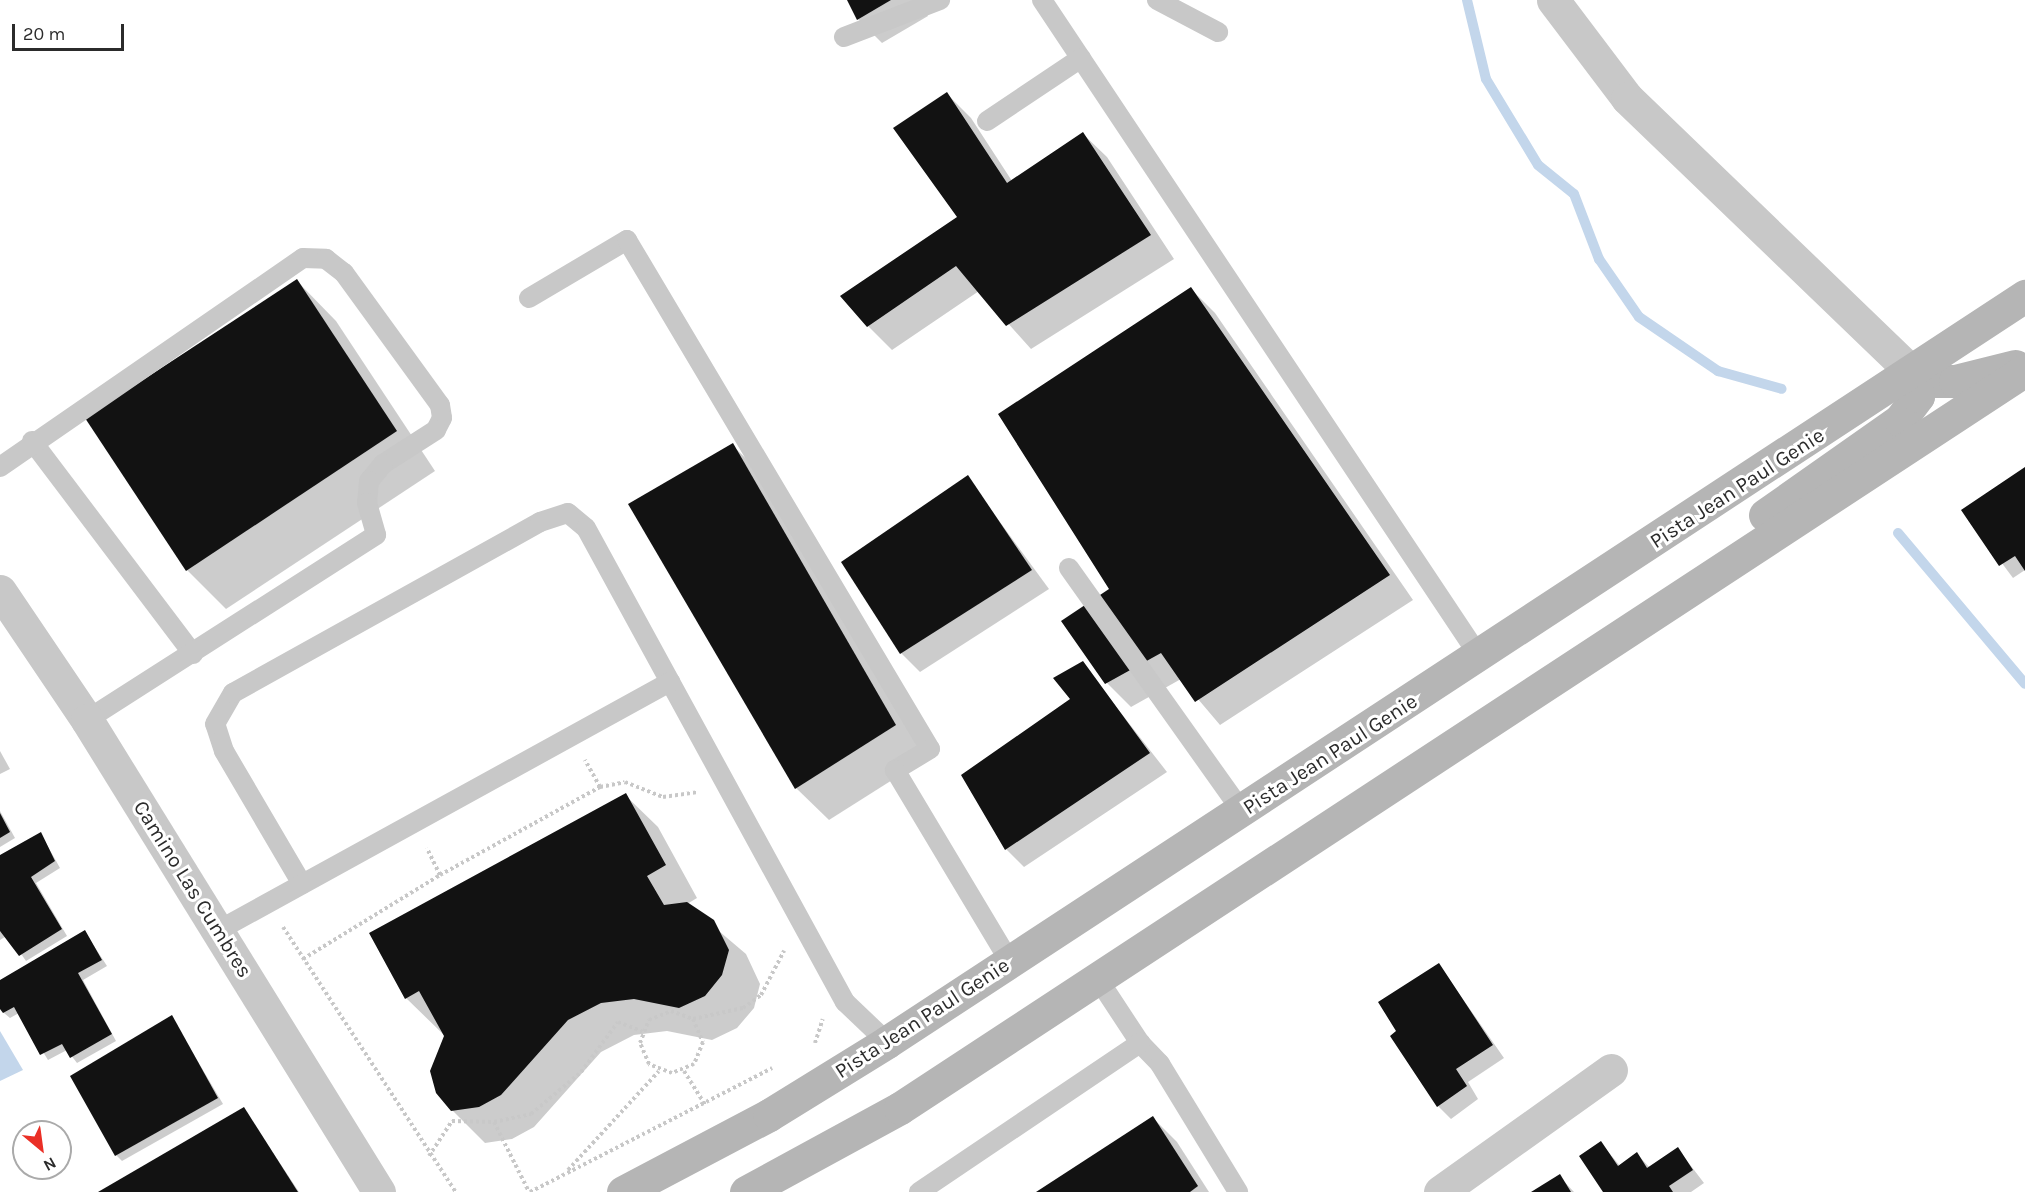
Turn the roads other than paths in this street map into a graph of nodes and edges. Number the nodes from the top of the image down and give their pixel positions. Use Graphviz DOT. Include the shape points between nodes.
graph roads {
  1 [pos="940,0"];
  2 [pos="1042,0"];
  3 [pos="1157,0"];
  4 [pos="1553,0"];
  5 [pos="1218,32"];
  6 [pos="844,37"];
  7 [pos="1080,57"];
  8 [pos="987,121"];
  9 [pos="2025,296"];
  10 [pos="529,298"];
  11 [pos="2025,363"];
  12 [pos="2025,370"];
  13 [pos="1913,373"];
  14 [pos="32,441"];
  15 [pos="0,467"];
  16 [pos="1070,568"];
  17 [pos="0,591"];
  18 [pos="1665,606"];
  19 [pos="193,654"];
  20 [pos="1479,656"];
  21 [pos="670,682"];
  22 [pos="87,720"];
  23 [pos="1242,811"];
  24 [pos="302,884"];
  25 [pos="219,930"];
  26 [pos="1010,962"];
  27 [pos="1098,979"];
  28 [pos="887,1042"];
  29 [pos="1140,1043"];
  30 [pos="1611,1070"];
  31 [pos="769,1115"];
  32 [pos="768,1187"];
  33 [pos="379,1192"];
  34 [pos="623,1192"];
  35 [pos="662,1192"];
  36 [pos="919,1192"];
  37 [pos="1238,1192"];
  38 [pos="1440,1192"];
  1 -- 6 [label="lane"];
  2 -- 7 [label="lane"];
  3 -- 5 [label="lane"];
  4 -- 13 [label="street" via="1627,98"];
  7 -- 8 [label="lane"];
  7 -- 20 [label="lane"];
  9 -- 13 [label="main road, Pista Jean Paul Genie"];
  10 -- 26 [label="lane" via="627,240 930,749 895,770"];
  11 -- 13 [label="main road" via="1955,381 1931,381"];
  12 -- 18 [label="main road"];
  13 -- 18 [label="main road" via="1918,396 1900,420 1749,525"];
  13 -- 20 [label="main road, Pista Jean Paul Genie"];
  14 -- 15 [label="lane"];
  14 -- 19 [label="lane"];
  14 -- 19 [label="lane" via="293,263 315,256 344,273 436,397 442,418 436,430 383,464 369,481 367,503 375,535"];
  16 -- 23 [label="lane"];
  17 -- 22 [label="street, Camino Las Cumbres"];
  18 -- 27 [label="main road"];
  19 -- 22 [label="lane"];
  20 -- 23 [label="main road, Pista Jean Paul Genie"];
  21 -- 24 [label="lane"];
  21 -- 24 [label="lane" via="586,528 568,513 540,522 233,693 215,724 224,751"];
  21 -- 28 [label="lane" via="845,1002"];
  22 -- 25 [label="street, Camino Las Cumbres"];
  23 -- 26 [label="main road, Pista Jean Paul Genie"];
  24 -- 25 [label="lane"];
  25 -- 33 [label="street, Camino Las Cumbres"];
  26 -- 28 [label="main road, Pista Jean Paul Genie"];
  27 -- 29 [label="lane"];
  27 -- 32 [label="main road" via="900,1108"];
  28 -- 31 [label="main road, Pista Jean Paul Genie"];
  29 -- 36 [label="lane"];
  29 -- 37 [label="lane" via="1160,1064"];
  30 -- 38 [label="street"];
  31 -- 34 [label="main road, Pista Jean Paul Genie"];
  31 -- 35 [label="main road" via="720,1159"];
}
